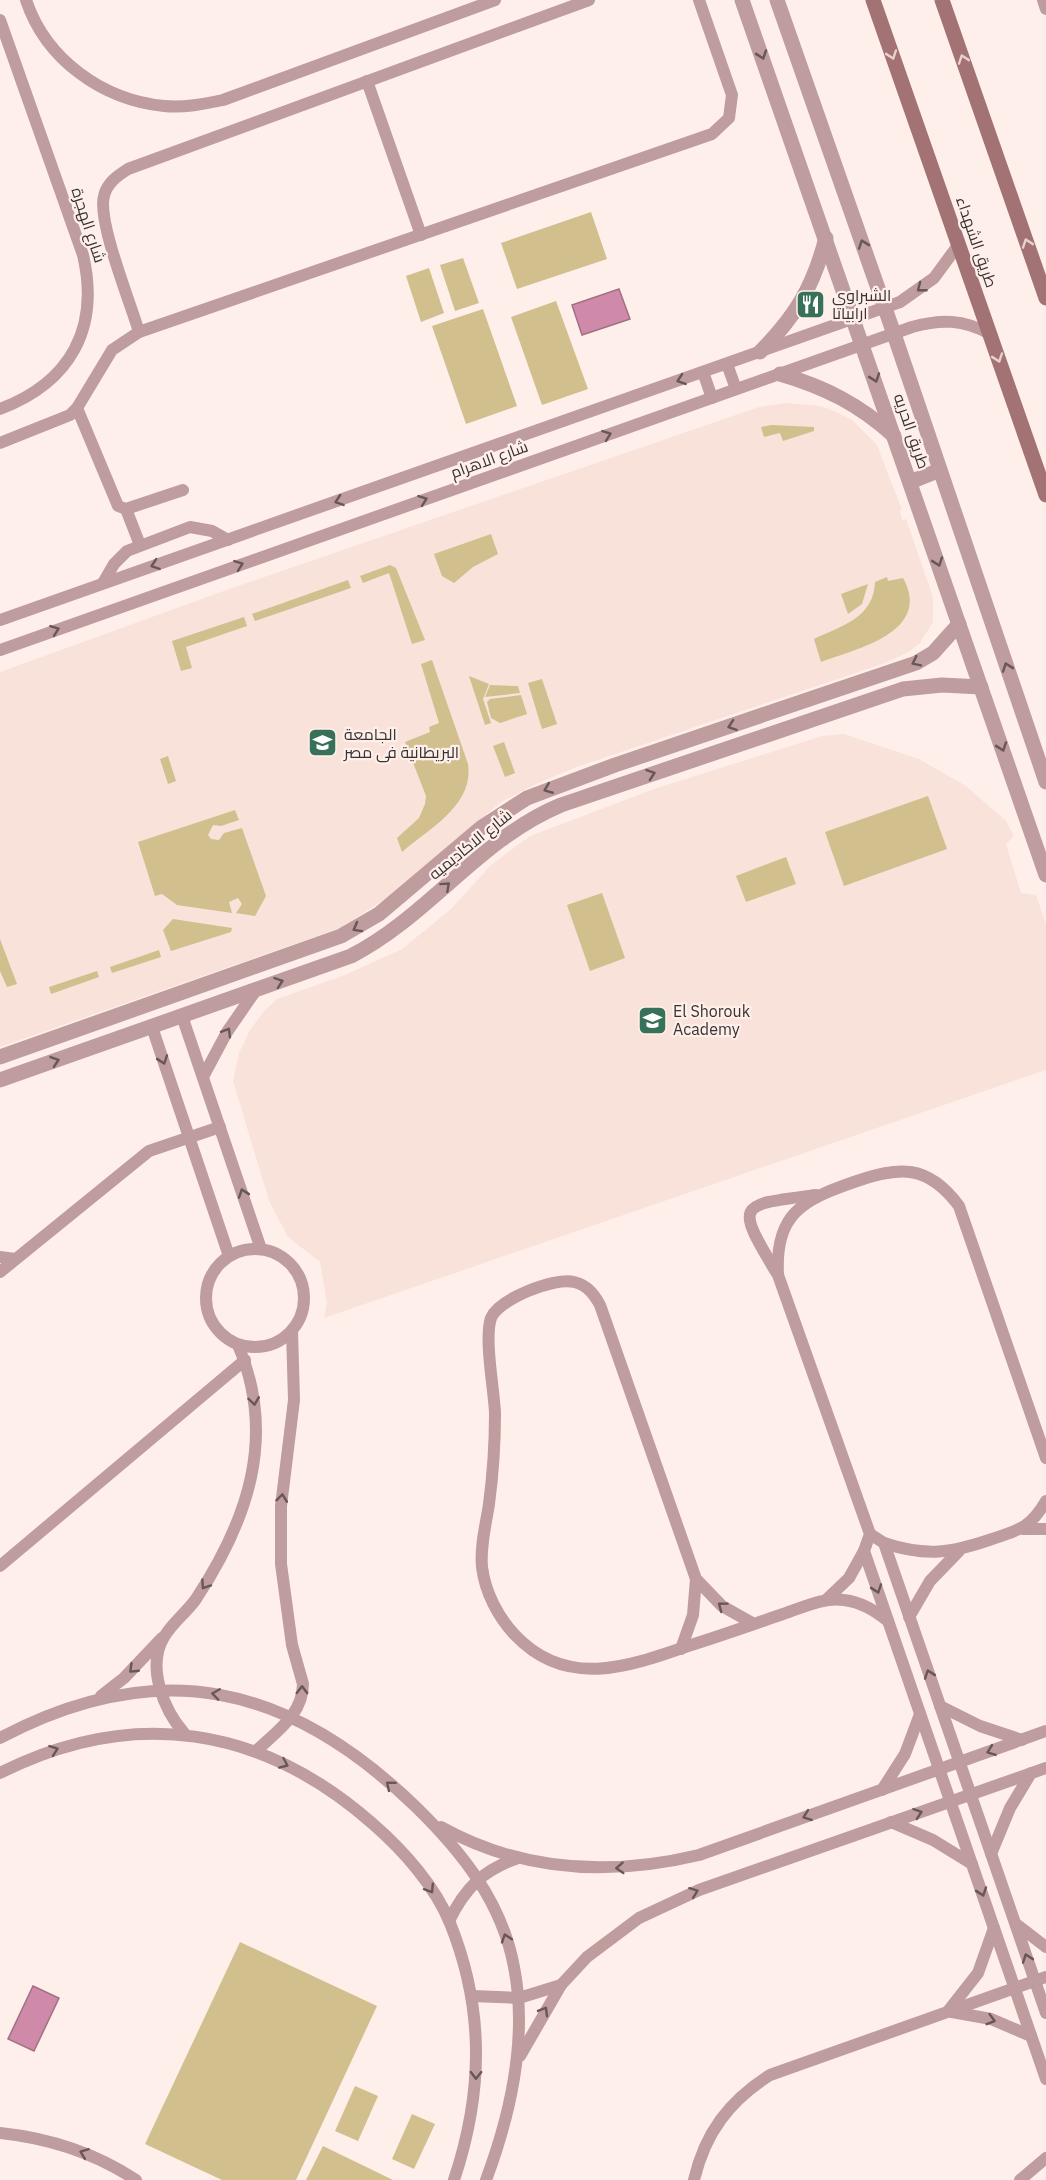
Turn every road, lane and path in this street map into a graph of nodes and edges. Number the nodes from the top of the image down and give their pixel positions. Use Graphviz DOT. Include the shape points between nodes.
graph roads {
  1 [pos="27,0"];
  2 [pos="495,0"];
  3 [pos="589,0"];
  4 [pos="699,0"];
  5 [pos="742,0"];
  6 [pos="777,0"];
  7 [pos="873,0"];
  8 [pos="942,0"];
  9 [pos="1043,0"];
  10 [pos="1046,9"];
  11 [pos="0,20"];
  12 [pos="367,81"];
  13 [pos="421,235"];
  14 [pos="826,238"];
  15 [pos="959,244"];
  16 [pos="1046,298"];
  17 [pos="885,308"];
  18 [pos="854,319"];
  19 [pos="139,332"];
  20 [pos="894,334"];
  21 [pos="990,334"];
  22 [pos="863,344"];
  23 [pos="760,352"];
  24 [pos="727,364"];
  25 [pos="703,372"];
  26 [pos="780,374"];
  27 [pos="736,388"];
  28 [pos="712,398"];
  29 [pos="77,408"];
  30 [pos="0,409"];
  31 [pos="896,438"];
  32 [pos="0,443"];
  33 [pos="940,470"];
  34 [pos="910,482"];
  35 [pos="183,490"];
  36 [pos="1046,495"];
  37 [pos="126,509"];
  38 [pos="228,540"];
  39 [pos="140,545"];
  40 [pos="103,584"];
  41 [pos="0,620"];
  42 [pos="959,624"];
  43 [pos="0,650"];
  44 [pos="981,687"];
  45 [pos="615,765"];
  46 [pos="624,783"];
  47 [pos="1046,783"];
  48 [pos="1045,870"];
  49 [pos="379,914"];
  50 [pos="392,933"];
  51 [pos="256,990"];
  52 [pos="182,1016"];
  53 [pos="152,1027"];
  54 [pos="24,1049"];
  55 [pos="0,1057"];
  56 [pos="31,1069"];
  57 [pos="203,1077"];
  58 [pos="0,1080"];
  59 [pos="220,1127"];
  60 [pos="189,1138"];
  61 [pos="817,1195"];
  62 [pos="261,1249"];
  63 [pos="229,1256"];
  64 [pos="0,1257"];
  65 [pos="15,1259"];
  66 [pos="0,1272"];
  67 [pos="778,1275"];
  68 [pos="292,1331"];
  69 [pos="238,1345"];
  70 [pos="245,1360"];
  71 [pos="1046,1458"];
  72 [pos="1046,1501"];
  73 [pos="1023,1529"];
  74 [pos="1046,1529"];
  75 [pos="870,1534"];
  76 [pos="885,1543"];
  77 [pos="864,1551"];
  78 [pos="959,1551"];
  79 [pos="0,1566"];
  80 [pos="696,1580"];
  81 [pos="827,1599"];
  82 [pos="909,1617"];
  83 [pos="888,1621"];
  84 [pos="754,1624"];
  85 [pos="163,1637"];
  86 [pos="681,1649"];
  87 [pos="159,1689"];
  88 [pos="99,1698"];
  89 [pos="940,1706"];
  90 [pos="920,1714"];
  91 [pos="292,1717"];
  92 [pos="1046,1731"];
  93 [pos="184,1734"];
  94 [pos="0,1738"];
  95 [pos="1022,1740"];
  96 [pos="256,1751"];
  97 [pos="959,1762"];
  98 [pos="1046,1768"];
  99 [pos="939,1769"];
  100 [pos="0,1773"];
  101 [pos="1031,1773"];
  102 [pos="882,1790"];
  103 [pos="971,1794"];
  104 [pos="951,1801"];
  105 [pos="431,1822"];
  106 [pos="891,1822"];
  107 [pos="991,1854"];
  108 [pos="518,1858"];
  109 [pos="972,1864"];
  110 [pos="478,1878"];
  111 [pos="449,1921"];
  112 [pos="1015,1923"];
  113 [pos="994,1928"];
  114 [pos="1046,1947"];
  115 [pos="1040,1979"];
  116 [pos="561,1985"];
  117 [pos="1015,1988"];
  118 [pos="472,1996"];
  119 [pos="519,1998"];
  120 [pos="948,2012"];
  121 [pos="1046,2013"];
  122 [pos="1031,2036"];
  123 [pos="516,2062"];
  124 [pos="1046,2079"];
  125 [pos="0,2133"];
  126 [pos="1046,2158"];
  127 [pos="136,2180"];
  128 [pos="453,2180"];
  129 [pos="486,2180"];
  130 [pos="694,2180"];
  131 [pos="1020,2180"];
  1 -- 2 [label="street" via="44,36 84,78 137,102 166,106 223,100"];
  3 -- 12 [label="street"];
  4 -- 13 [label="street" via="732,95 733,107 722,128"];
  5 -- 14 [label="street, طريق الحريه, one-way"];
  17 -- 6 [label="street, طريق الحريه, one-way"];
  7 -- 15 [label="main road, طريق الشهداء, one-way"];
  16 -- 8 [label="main road, one-way"];
  9 -- 10 [label="street"];
  11 -- 30 [label="street, شارع الهجرة" via="83,255 89,279 89,305 73,353 58,374 38,391"];
  12 -- 13 [label="street"];
  12 -- 19 [label="street" via="117,175 102,207"];
  13 -- 19 [label="street"];
  14 -- 18 [label="street, طريق الحريه"];
  14 -- 23 [label="street" via="818,270 803,300 784,328"];
  15 -- 17 [label="street, شارع الاهرام, one-way" via="934,278 900,303"];
  15 -- 21 [label="main road, طريق الشهداء"];
  17 -- 18 [label="street, شارع الاهرام"];
  17 -- 20 [label="street, طريق الحريه"];
  18 -- 22 [label="street, طريق الحريه"];
  18 -- 23 [label="street, شارع الاهرام"];
  19 -- 29 [label="street" via="112,350"];
  20 -- 21 [label="street, شارع الاهرام" via="932,321 952,320"];
  20 -- 22 [label="street, شارع الاهرام"];
  20 -- 33 [label="street, طريق الحريه"];
  21 -- 36 [label="main road, طريق الشهداء, one-way"];
  22 -- 26 [label="street, شارع الاهرام"];
  22 -- 31 [label="street, طريق الحريه, one-way"];
  23 -- 24 [label="street, شارع الاهرام"];
  24 -- 25 [label="street, شارع الاهرام"];
  24 -- 27 [label="street"];
  25 -- 28 [label="street"];
  25 -- 38 [label="street, شارع الاهرام, one-way"];
  26 -- 27 [label="street, شارع الاهرام"];
  26 -- 31 [label="street" via="844,397"];
  27 -- 28 [label="street, شارع الاهرام"];
  43 -- 28 [label="street, شارع الاهرام, one-way"];
  29 -- 32 [label="street" via="60,421"];
  29 -- 37 [label="street" via="113,500"];
  31 -- 34 [label="street, طريق الحريه"];
  33 -- 34 [label="street"];
  47 -- 33 [label="street, طريق الحريه, one-way"];
  34 -- 42 [label="street, طريق الحريه, one-way"];
  35 -- 37 [label="street"];
  37 -- 39 [label="street"];
  38 -- 39 [label="street" via="212,531 190,527"];
  38 -- 40 [label="street, شارع الاهرام, one-way"];
  39 -- 40 [label="street" via="121,556"];
  40 -- 41 [label="street, شارع الاهرام"];
  42 -- 44 [label="street, طريق الحريه"];
  42 -- 45 [label="street, شارع الاكاديميه, one-way" via="933,653 916,663"];
  46 -- 44 [label="street, شارع الاكاديميه, one-way" via="903,689"];
  44 -- 48 [label="street, طريق الحريه, one-way"];
  45 -- 46 [label="street"];
  45 -- 49 [label="street, شارع الاكاديميه, one-way" via="552,787 504,811"];
  50 -- 46 [label="street, شارع الاكاديميه, one-way" via="514,828 561,805"];
  49 -- 50 [label="street"];
  49 -- 54 [label="street, شارع الاكاديميه, one-way" via="321,944"];
  51 -- 50 [label="street, شارع الاكاديميه, one-way" via="351,956"];
  51 -- 52 [label="street, شارع الاكاديميه"];
  57 -- 51 [label="street, one-way"];
  52 -- 53 [label="street, شارع الاكاديميه"];
  52 -- 57 [label="street"];
  56 -- 53 [label="street, شارع الاكاديميه, one-way"];
  53 -- 60 [label="street, one-way"];
  54 -- 55 [label="street, شارع الاكاديميه"];
  54 -- 56 [label="street"];
  56 -- 58 [label="street, شارع الاكاديميه"];
  57 -- 59 [label="street"];
  59 -- 60 [label="street"];
  62 -- 59 [label="street, one-way"];
  60 -- 63 [label="street"];
  60 -- 65 [label="street" via="149,1151 131,1163"];
  61 -- 67 [label="street" via="795,1213 781,1237"];
  61 -- 67 [label="street" via="758,1203 749,1214 750,1228"];
  61 -- 71 [label="street" via="897,1170 933,1179 948,1191 959,1206"];
  62 -- 63 [label="street" via="244,1249"];
  62 -- 68 [label="street" via="278,1254 293,1265 302,1281 302,1316"];
  63 -- 69 [label="street" via="210,1276 205,1304 216,1329"];
  64 -- 65 [label="street"];
  65 -- 66 [label="street"];
  67 -- 75 [label="street"];
  68 -- 69 [label="street" via="267,1346"];
  91 -- 68 [label="street, one-way" via="303,1697 303,1684 285,1605 280,1524 294,1400"];
  69 -- 70 [label="street"];
  70 -- 79 [label="street"];
  70 -- 85 [label="street, one-way" via="257,1429 256,1462 245,1502 212,1576"];
  72 -- 73 [label="street"];
  73 -- 74 [label="street"];
  73 -- 78 [label="street"];
  75 -- 76 [label="street"];
  75 -- 77 [label="street"];
  76 -- 78 [label="street" via="921,1552"];
  76 -- 82 [label="street"];
  77 -- 81 [label="street" via="849,1578"];
  77 -- 83 [label="street, one-way"];
  78 -- 82 [label="street" via="930,1581"];
  84 -- 80 [label="street, one-way" via="722,1606"];
  80 -- 86 [label="street" via="693,1615"];
  80 -- 86 [label="street" via="594,1294 578,1283 559,1281 506,1300 498,1307 489,1328 494,1449 482,1566 499,1615 514,1635 542,1656 581,1669 623,1668"];
  81 -- 83 [label="street" via="860,1603"];
  81 -- 84 [label="street"];
  89 -- 82 [label="street, one-way"];
  83 -- 90 [label="street"];
  84 -- 86 [label="street"];
  85 -- 87 [label="street"];
  85 -- 88 [label="street, one-way"];
  87 -- 88 [label="street"];
  91 -- 87 [label="street, one-way" via="227,1695"];
  87 -- 93 [label="street"];
  88 -- 94 [label="street"];
  89 -- 95 [label="street" via="980,1726"];
  89 -- 97 [label="street"];
  90 -- 99 [label="street"];
  90 -- 102 [label="street" via="905,1754"];
  91 -- 96 [label="street"];
  105 -- 91 [label="street, one-way" via="363,1762"];
  92 -- 95 [label="street"];
  93 -- 96 [label="street"];
  100 -- 93 [label="street, one-way" via="28,1759 104,1737"];
  95 -- 97 [label="street, one-way"];
  96 -- 111 [label="street, one-way" via="304,1773 348,1801 415,1868"];
  97 -- 99 [label="street"];
  97 -- 103 [label="street"];
  98 -- 101 [label="street"];
  99 -- 102 [label="street"];
  99 -- 104 [label="street"];
  101 -- 103 [label="street"];
  101 -- 107 [label="street" via="1010,1808"];
  102 -- 108 [label="street, one-way" via="672,1862 603,1869"];
  103 -- 104 [label="street"];
  103 -- 107 [label="street"];
  106 -- 104 [label="street, one-way"];
  104 -- 109 [label="street"];
  105 -- 108 [label="street" via="459,1837"];
  105 -- 110 [label="street"];
  106 -- 109 [label="street" via="933,1840"];
  116 -- 106 [label="street, one-way" via="612,1936 668,1902"];
  107 -- 112 [label="street"];
  108 -- 110 [label="street"];
  109 -- 113 [label="street, one-way"];
  110 -- 111 [label="street" via="460,1897"];
  119 -- 110 [label="street, one-way" via="505,1935"];
  111 -- 118 [label="street"];
  112 -- 114 [label="street"];
  115 -- 112 [label="street, one-way"];
  113 -- 117 [label="street"];
  113 -- 120 [label="street" via="978,1974"];
  115 -- 117 [label="street"];
  115 -- 121 [label="street"];
  116 -- 119 [label="street"];
  123 -- 116 [label="street, one-way"];
  117 -- 120 [label="street"];
  117 -- 122 [label="street"];
  118 -- 119 [label="street"];
  118 -- 128 [label="street, one-way" via="477,2044 476,2093 467,2140"];
  119 -- 123 [label="street"];
  120 -- 122 [label="street, one-way" via="991,2019"];
  120 -- 130 [label="street" via="770,2076 749,2089 725,2112 708,2137"];
  122 -- 124 [label="street"];
  123 -- 129 [label="street" via="507,2112"];
  127 -- 125 [label="street, one-way" via="90,2155 55,2143"];
  126 -- 131 [label="street"];
}
